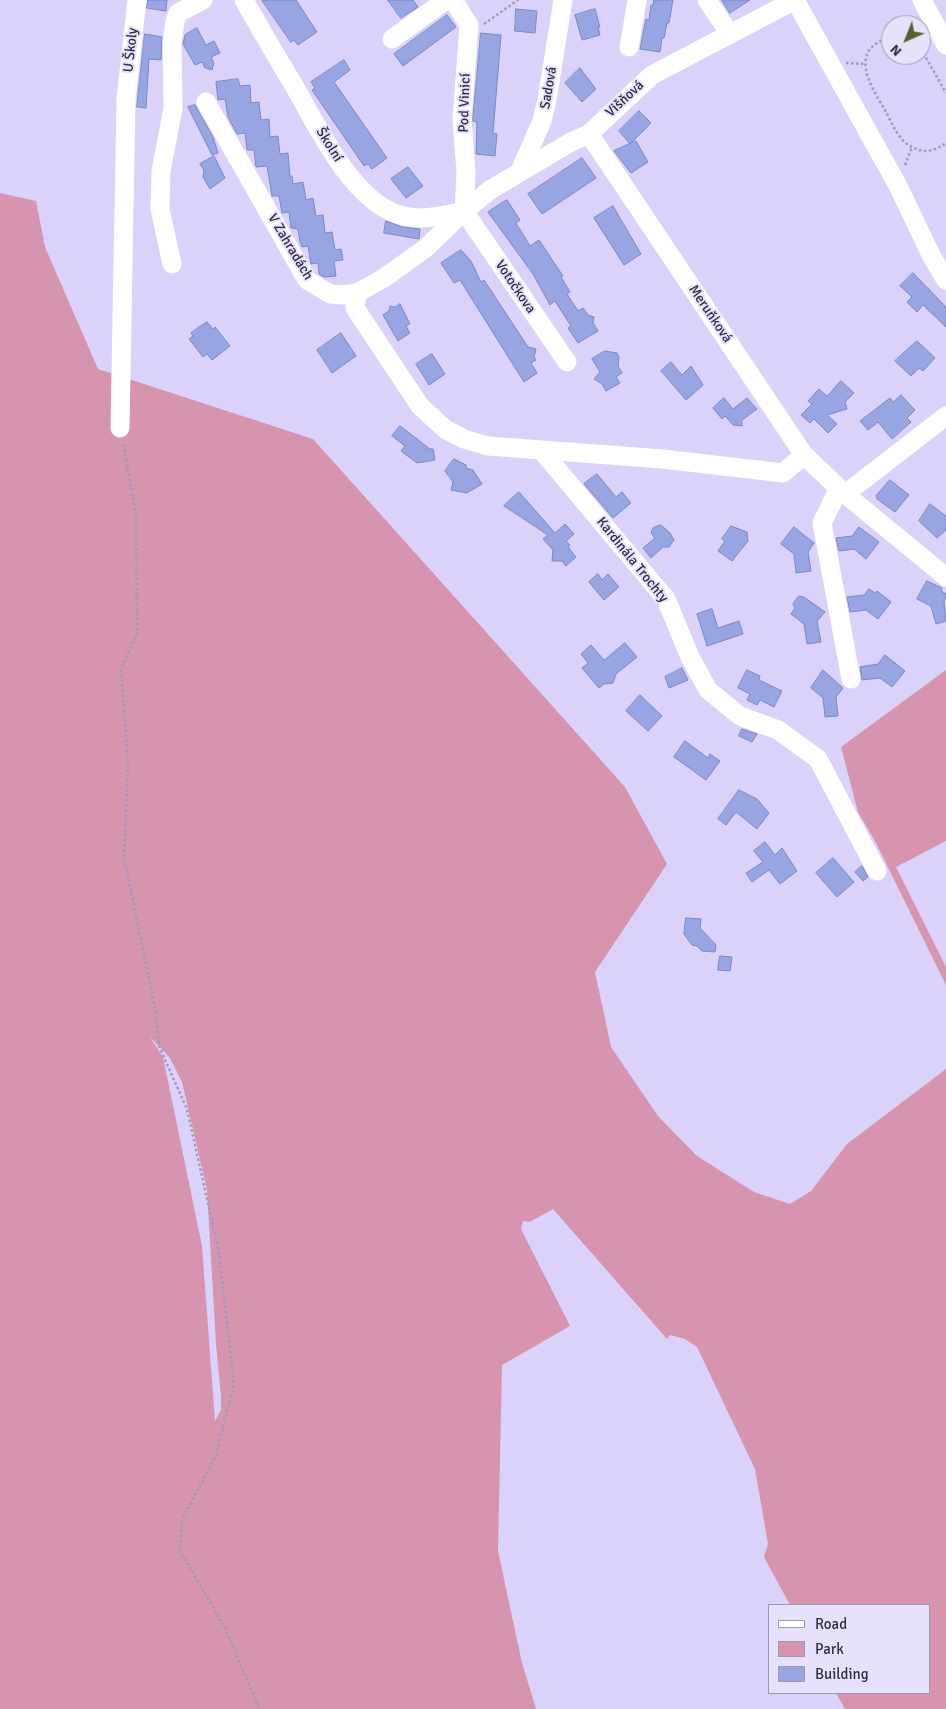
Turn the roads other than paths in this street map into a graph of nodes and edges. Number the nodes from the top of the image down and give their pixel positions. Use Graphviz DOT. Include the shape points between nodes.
graph roads {
  1 [pos="137,0"];
  2 [pos="203,0"];
  3 [pos="244,0"];
  4 [pos="446,0"];
  5 [pos="453,0"];
  6 [pos="563,0"];
  7 [pos="637,0"];
  8 [pos="707,0"];
  9 [pos="795,0"];
  10 [pos="922,0"];
  11 [pos="730,34"];
  12 [pos="392,39"];
  13 [pos="946,45"];
  14 [pos="629,47"];
  15 [pos="206,102"];
  16 [pos="589,134"];
  17 [pos="520,172"];
  18 [pos="464,211"];
  19 [pos="172,264"];
  20 [pos="946,280"];
  21 [pos="357,293"];
  22 [pos="567,362"];
  23 [pos="946,416"];
  24 [pos="120,428"];
  25 [pos="541,450"];
  26 [pos="804,455"];
  27 [pos="842,491"];
  28 [pos="946,577"];
  29 [pos="851,679"];
  30 [pos="877,871"];
  1 -- 24 [label="street, U Školy" via="126,99"];
  2 -- 19 [label="street" via="178,13 173,32 173,108 161,171 160,209"];
  3 -- 18 [label="street, Školní" via="336,159 372,199 385,209 412,218 431,218"];
  4 -- 12 [label="street"];
  5 -- 18 [label="street, Pod Vinicí" via="469,24 462,119 466,172"];
  6 -- 17 [label="street, Sadová" via="548,100"];
  7 -- 14 [label="street"];
  8 -- 11 [label="street"];
  9 -- 11 [label="street, Višňová"];
  9 -- 20 [label="street"];
  10 -- 13 [label="street"];
  11 -- 16 [label="street, Višňová" via="652,75"];
  15 -- 21 [label="street, V Zahradách" via="307,280 330,294"];
  16 -- 17 [label="street, Višňová"];
  16 -- 26 [label="street, Meruňková"];
  17 -- 18 [label="street, Višňová"];
  18 -- 21 [label="street, V Zahradách" via="426,248"];
  18 -- 22 [label="street, Votočkova"];
  21 -- 25 [label="street" via="354,308 432,420 464,439 480,444"];
  23 -- 27 [label="street"];
  25 -- 26 [label="street" via="664,459 783,473"];
  25 -- 30 [label="street, Kardinála Trochty" via="666,599 690,657 708,690 740,716 778,730 818,759"];
  26 -- 27 [label="street, Meruňková"];
  27 -- 28 [label="street, Meruňková"];
  27 -- 29 [label="street" via="822,523"];
}
